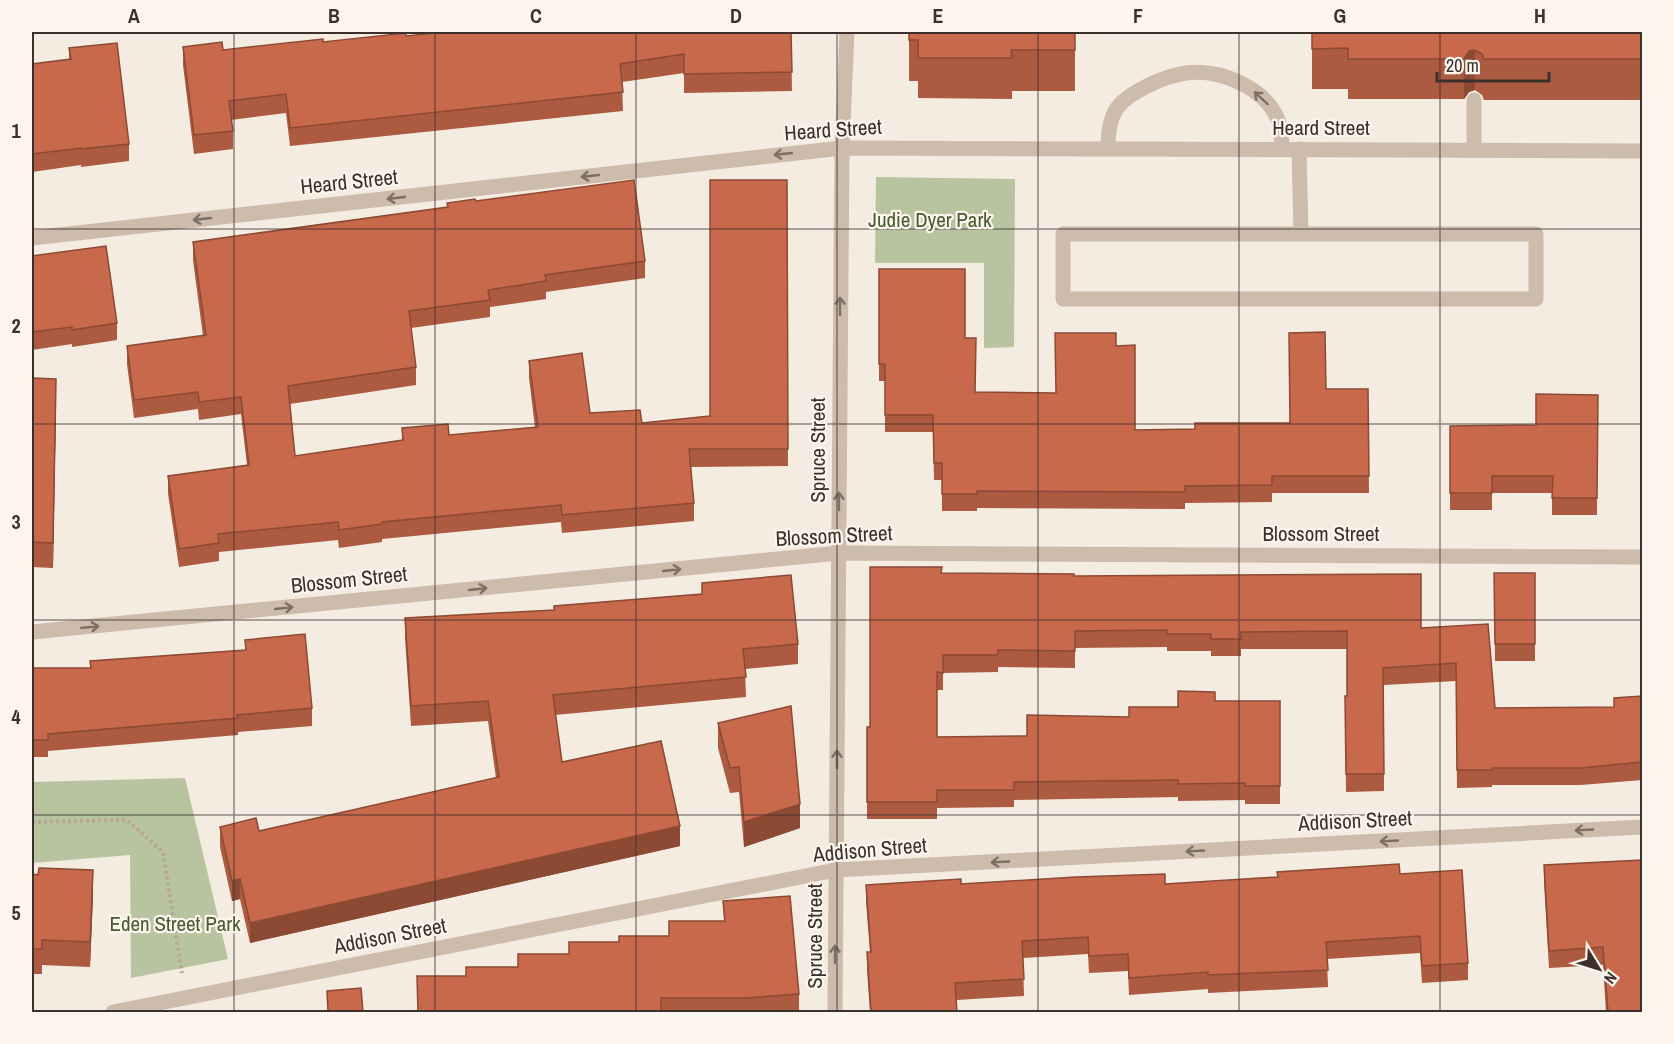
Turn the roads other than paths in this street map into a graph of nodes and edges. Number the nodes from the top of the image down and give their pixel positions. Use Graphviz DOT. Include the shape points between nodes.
graph roads {
  1 [pos="847,32"];
  2 [pos="1474,99"];
  3 [pos="842,147"];
  4 [pos="1108,148"];
  5 [pos="1282,149"];
  6 [pos="1299,149"];
  7 [pos="1474,150"];
  8 [pos="1642,151"];
  9 [pos="1301,234"];
  10 [pos="32,238"];
  11 [pos="838,553"];
  12 [pos="1642,557"];
  13 [pos="32,632"];
  14 [pos="1642,827"];
  15 [pos="836,870"];
  16 [pos="113,1012"];
  17 [pos="835,1012"];
  1 -- 3 [label="street, Spruce Street"];
  2 -- 7 [label="street"];
  3 -- 4 [label="street, Heard Street"];
  3 -- 10 [label="street, Heard Street, one-way"];
  11 -- 3 [label="street, Spruce Street, one-way"];
  4 -- 5 [label="street, Heard Street"];
  5 -- 4 [label="street, one-way" via="1279,123 1258,94 1236,81 1196,72 1161,79 1125,100 1112,117"];
  5 -- 6 [label="street, Heard Street"];
  6 -- 7 [label="street, Heard Street"];
  6 -- 9 [label="street"];
  7 -- 8 [label="street, Heard Street"];
  9 -- 9 [label="street" via="1063,234 1063,299 1536,299 1536,234"];
  11 -- 12 [label="street, Blossom Street"];
  13 -- 11 [label="street, Blossom Street, one-way"];
  15 -- 11 [label="street, Spruce Street, one-way"];
  14 -- 15 [label="street, Addison Street, one-way"];
  15 -- 16 [label="street, Addison Street"];
  17 -- 15 [label="street, Spruce Street, one-way"];
}
